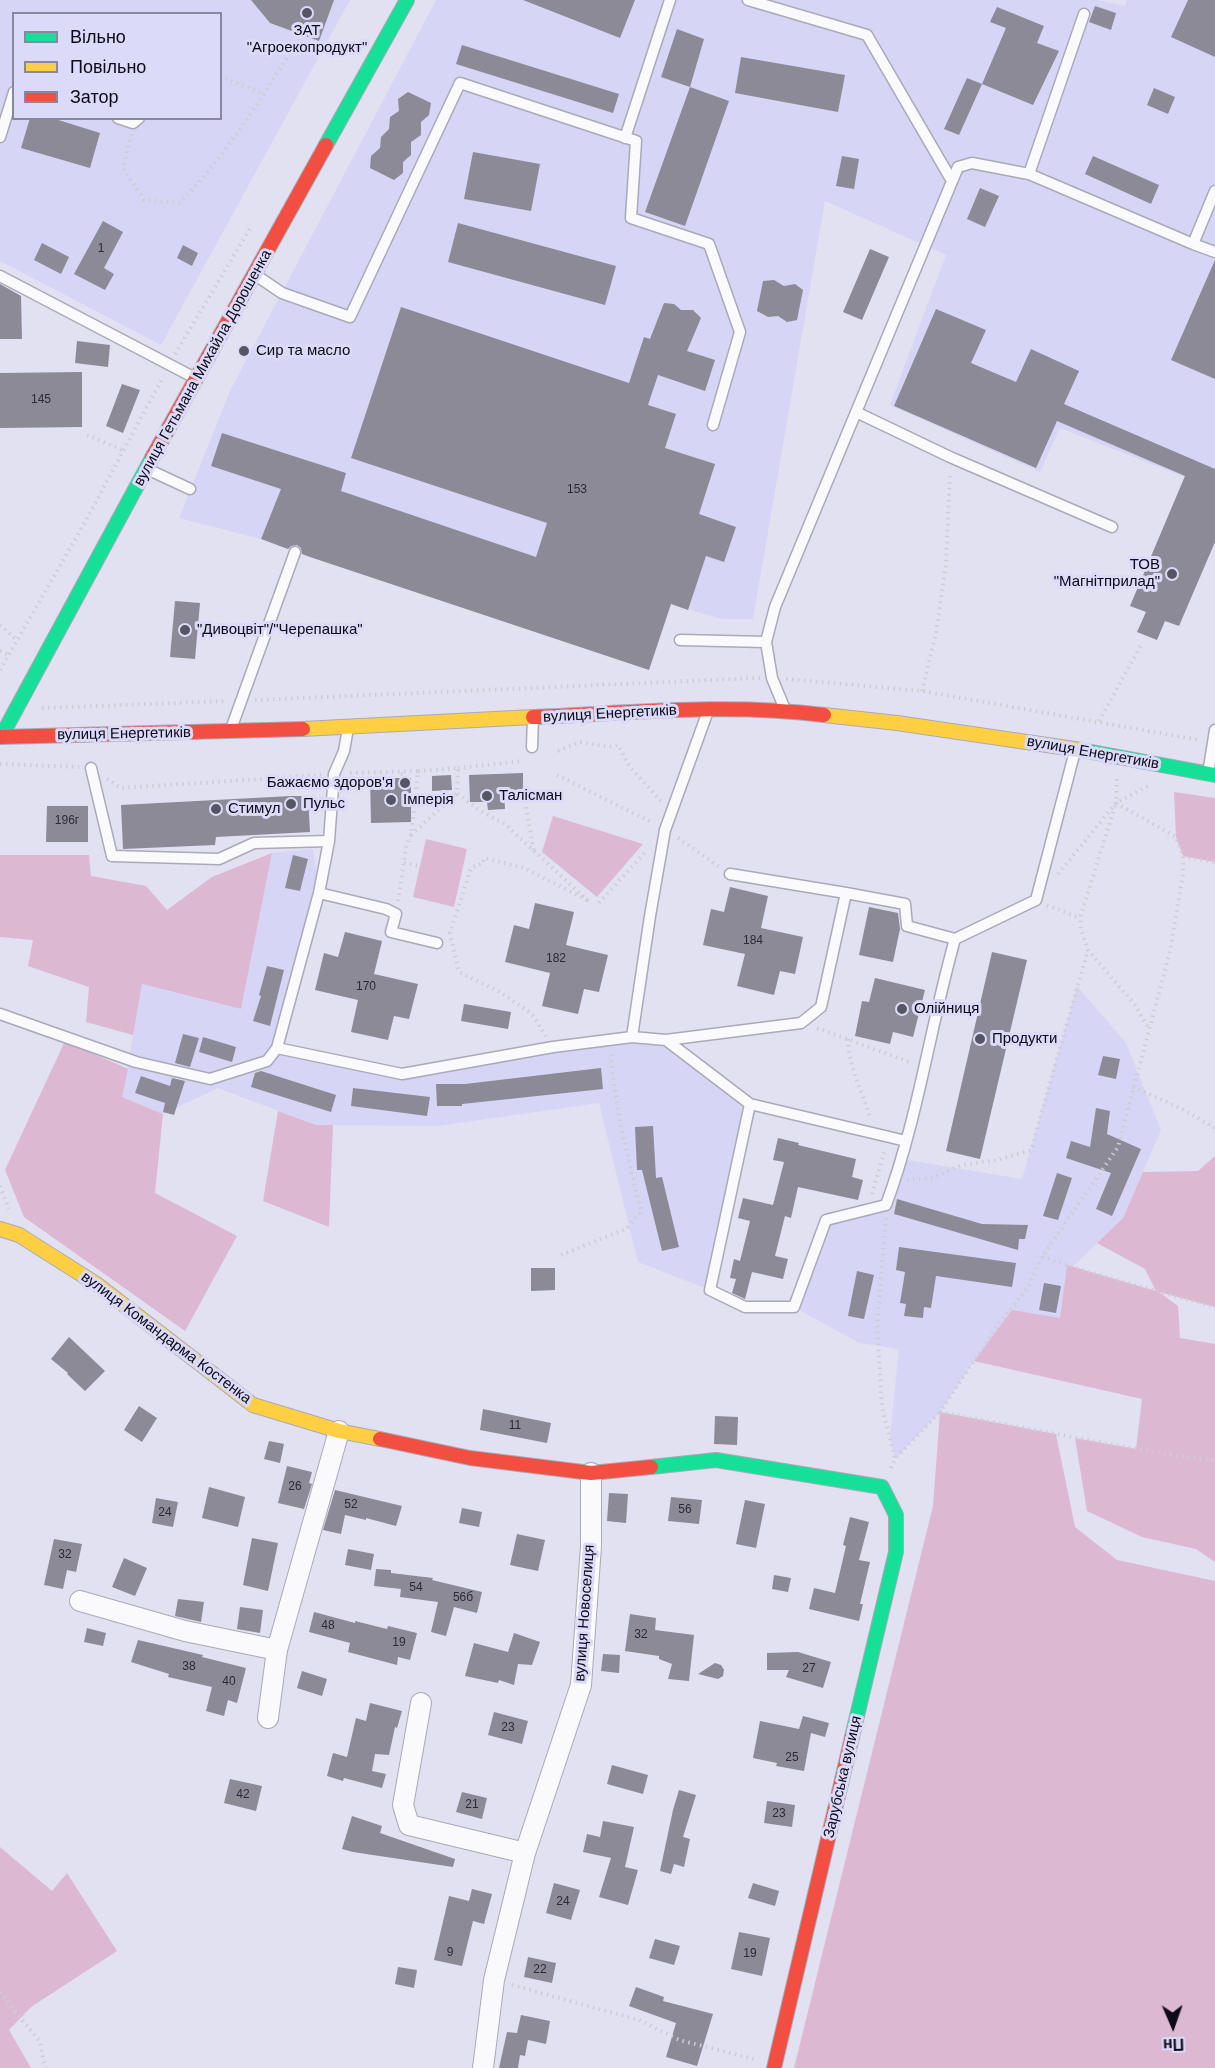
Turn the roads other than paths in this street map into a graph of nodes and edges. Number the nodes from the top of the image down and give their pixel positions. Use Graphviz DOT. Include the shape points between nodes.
graph roads {
  1 [pos="407,0"];
  2 [pos="670,0"];
  3 [pos="748,0"];
  4 [pos="1084,14"];
  5 [pos="12,98"];
  6 [pos="0,137"];
  7 [pos="625,138"];
  8 [pos="1029,174"];
  9 [pos="952,181"];
  10 [pos="1215,191"];
  11 [pos="1193,244"];
  12 [pos="1215,252"];
  13 [pos="254,274"];
  14 [pos="0,276"];
  15 [pos="196,378"];
  16 [pos="856,412"];
  17 [pos="713,425"];
  18 [pos="147,469"];
  19 [pos="190,489"];
  20 [pos="1112,527"];
  21 [pos="295,552"];
  22 [pos="680,640"];
  23 [pos="766,642"];
  24 [pos="708,709"];
  25 [pos="785,710"];
  26 [pos="533,718"];
  27 [pos="349,725"];
  28 [pos="1215,730"];
  29 [pos="230,732"];
  30 [pos="1,737"];
  31 [pos="532,747"];
  32 [pos="1076,749"];
  33 [pos="91,768"];
  34 [pos="1212,774"];
  35 [pos="329,841"];
  36 [pos="730,874"];
  37 [pos="319,893"];
  38 [pos="846,893"];
  39 [pos="955,939"];
  40 [pos="437,943"];
  41 [pos="0,1014"];
  42 [pos="632,1036"];
  43 [pos="666,1040"];
  44 [pos="277,1048"];
  45 [pos="750,1104"];
  46 [pos="906,1141"];
  47 [pos="0,1229"];
  48 [pos="339,1431"];
  49 [pos="591,1473"];
  50 [pos="882,1486"];
  51 [pos="80,1601"];
  52 [pos="277,1650"];
  53 [pos="421,1703"];
  54 [pos="268,1718"];
  55 [pos="525,1853"];
  56 [pos="774,2066"];
  57 [pos="483,2068"];
  1 -- 13 [label="street, вулиця Гетьмана Михайла Дорошенка"];
  2 -- 7 [label="lane"];
  3 -- 9 [label="lane" via="867,34"];
  4 -- 8 [label="lane"];
  5 -- 6 [label="lane"];
  7 -- 13 [label="lane" via="460,83 350,317 282,293"];
  7 -- 17 [label="lane" via="636,141 631,218 709,244 740,332"];
  8 -- 9 [label="lane" via="972,163 958,166"];
  8 -- 11 [label="lane"];
  9 -- 16 [label="lane"];
  10 -- 11 [label="lane"];
  11 -- 12 [label="lane"];
  13 -- 15 [label="street, вулиця Гетьмана Михайла Дорошенка"];
  14 -- 15 [label="lane"];
  15 -- 18 [label="street, вулиця Гетьмана Михайла Дорошенка"];
  16 -- 20 [label="lane"];
  16 -- 23 [label="lane" via="775,607"];
  18 -- 19 [label="lane"];
  18 -- 30 [label="street, вулиця Гетьмана Михайла Дорошенка"];
  21 -- 29 [label="lane"];
  22 -- 23 [label="lane"];
  23 -- 25 [label="lane" via="772,678"];
  24 -- 25 [label="street, вулиця Енергетиків"];
  24 -- 26 [label="street, вулиця Енергетиків"];
  24 -- 42 [label="lane" via="666,830"];
  25 -- 32 [label="street, вулиця Енергетиків"];
  26 -- 27 [label="street, вулиця Енергетиків"];
  26 -- 31 [label="lane"];
  27 -- 29 [label="street, вулиця Енергетиків"];
  27 -- 35 [label="lane" via="334,774"];
  28 -- 34 [label="lane"];
  29 -- 30 [label="street, вулиця Енергетиків"];
  32 -- 34 [label="street, вулиця Енергетиків"];
  32 -- 39 [label="lane" via="1036,900"];
  33 -- 35 [label="lane" via="112,856 219,859 254,843"];
  35 -- 37 [label="lane"];
  36 -- 38 [label="lane"];
  37 -- 40 [label="lane" via="386,909 396,914 391,932"];
  37 -- 44 [label="lane"];
  38 -- 39 [label="lane" via="905,904 907,926"];
  38 -- 43 [label="lane" via="821,1007 801,1023"];
  39 -- 46 [label="lane"];
  41 -- 44 [label="lane" via="136,1062 210,1079 267,1061"];
  42 -- 43 [label="lane"];
  42 -- 44 [label="lane" via="402,1074"];
  43 -- 45 [label="lane"];
  45 -- 46 [label="lane"];
  45 -- 46 [label="lane" via="710,1290 745,1306 794,1307 826,1220 886,1205"];
  47 -- 48 [label="street, вулиця Командарма Костенка" via="19,1235 98,1286 253,1405"];
  48 -- 49 [label="street, вулиця Командарма Костенка" via="470,1458"];
  48 -- 52 [label="street"];
  49 -- 50 [label="street, вулиця Командарма Костенка" via="716,1460"];
  49 -- 55 [label="street, вулиця Новоселиця" via="591,1546 580,1685"];
  50 -- 56 [label="street, Зарубська вулиця" via="896,1515 896,1552"];
  51 -- 52 [label="street" via="185,1631"];
  52 -- 54 [label="street"];
  53 -- 55 [label="street" via="403,1805 409,1825"];
  55 -- 57 [label="street, вулиця Новоселиця" via="494,1980"];
}
